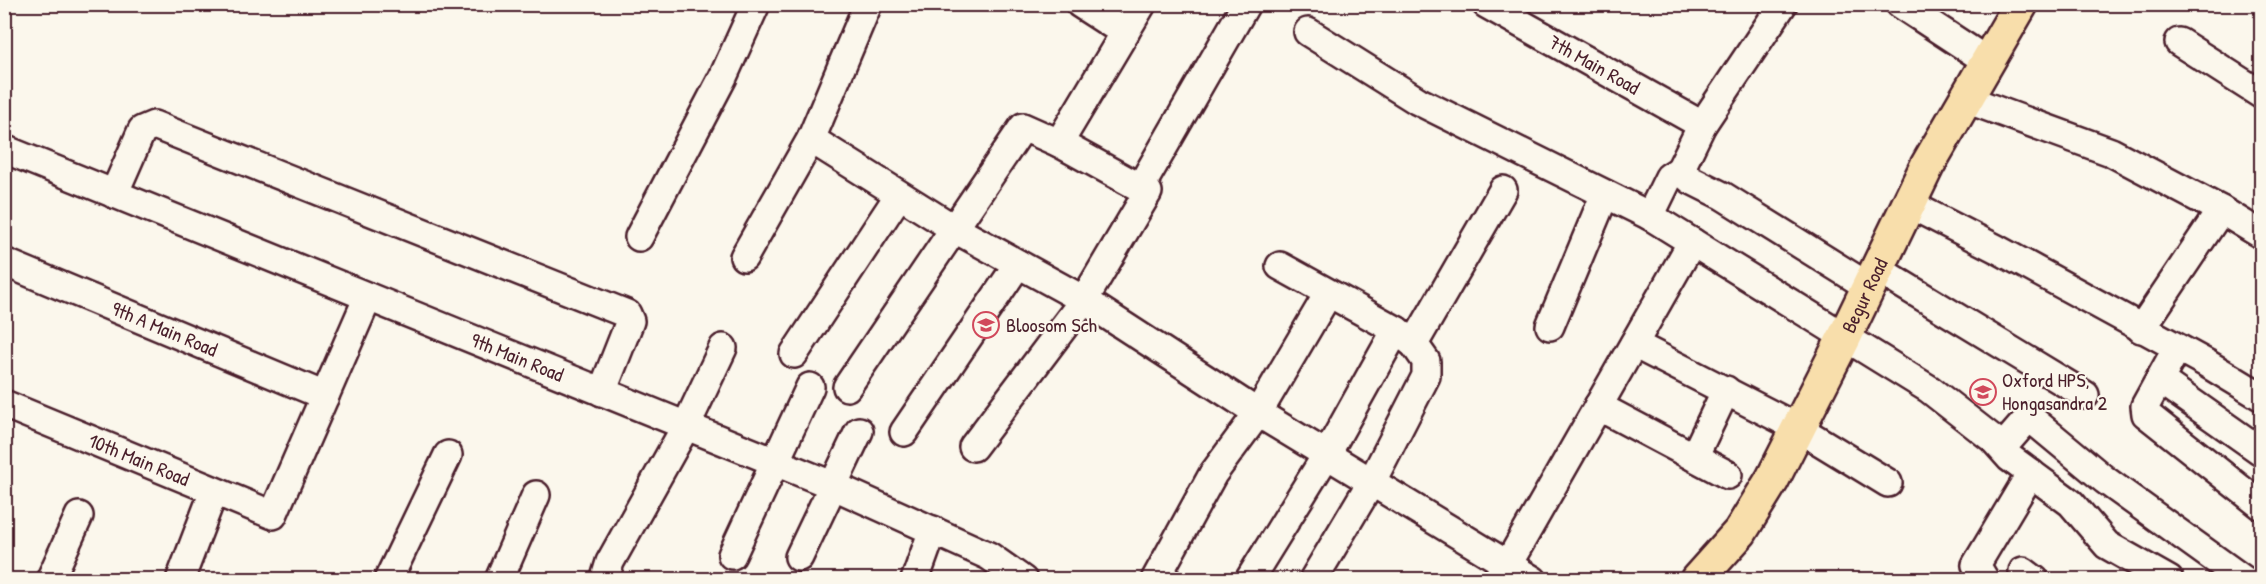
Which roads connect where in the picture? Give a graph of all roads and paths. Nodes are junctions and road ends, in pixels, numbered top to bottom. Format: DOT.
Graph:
graph roads {
  1 [pos="756,4"];
  2 [pos="868,4"];
  3 [pos="1080,4"];
  4 [pos="1142,4"];
  5 [pos="1246,4"];
  6 [pos="1486,4"];
  7 [pos="1783,4"];
  8 [pos="1900,4"];
  9 [pos="2020,4"];
  10 [pos="1524,14"];
  11 [pos="1308,32"];
  12 [pos="1125,33"];
  13 [pos="2179,42"];
  14 [pos="1988,61"];
  15 [pos="2262,96"];
  16 [pos="1966,99"];
  17 [pos="1702,125"];
  18 [pos="811,140"];
  19 [pos="1059,143"];
  20 [pos="4,149"];
  21 [pos="1680,170"];
  22 [pos="1140,188"];
  23 [pos="1503,190"];
  24 [pos="114,194"];
  25 [pos="1605,194"];
  26 [pos="899,195"];
  27 [pos="1909,204"];
  28 [pos="2221,210"];
  29 [pos="1650,216"];
  30 [pos="953,228"];
  31 [pos="2262,235"];
  32 [pos="639,237"];
  33 [pos="1692,242"];
  34 [pos="744,257"];
  35 [pos="4,262"];
  36 [pos="1018,264"];
  37 [pos="1280,266"];
  38 [pos="1873,278"];
  39 [pos="1328,294"];
  40 [pos="368,297"];
  41 [pos="1084,300"];
  42 [pos="1550,326"];
  43 [pos="2141,329"];
  44 [pos="1405,337"];
  45 [pos="1844,338"];
  46 [pos="1634,344"];
  47 [pos="723,348"];
  48 [pos="2176,348"];
  49 [pos="794,354"];
  50 [pos="2160,380"];
  51 [pos="810,387"];
  52 [pos="847,387"];
  53 [pos="1726,390"];
  54 [pos="602,392"];
  55 [pos="2085,395"];
  56 [pos="325,396"];
  57 [pos="2262,397"];
  58 [pos="4,404"];
  59 [pos="1598,406"];
  60 [pos="1258,413"];
  61 [pos="686,426"];
  62 [pos="1798,428"];
  63 [pos="860,431"];
  64 [pos="904,432"];
  65 [pos="973,447"];
  66 [pos="2002,448"];
  67 [pos="2262,452"];
  68 [pos="1327,454"];
  69 [pos="448,455"];
  70 [pos="1694,458"];
  71 [pos="775,462"];
  72 [pos="2031,473"];
  73 [pos="1728,475"];
  74 [pos="1372,481"];
  75 [pos="1888,483"];
  76 [pos="832,485"];
  77 [pos="214,491"];
  78 [pos="536,495"];
  79 [pos="2262,506"];
  80 [pos="79,516"];
  81 [pos="933,530"];
  82 [pos="732,555"];
  83 [pos="799,557"];
  84 [pos="1502,572"];
  85 [pos="1014,577"];
  86 [pos="50,579"];
  87 [pos="180,579"];
  88 [pos="388,579"];
  89 [pos="499,579"];
  90 [pos="607,579"];
  91 [pos="915,579"];
  92 [pos="1155,579"];
  93 [pos="1249,579"];
  94 [pos="1313,579"];
  95 [pos="1533,579"];
  96 [pos="1697,579"];
  97 [pos="1985,579"];
  98 [pos="2169,579"];
  99 [pos="2244,579"];
  1 -- 32 [label="street"];
  2 -- 18 [label="street"];
  3 -- 12 [label="street"];
  4 -- 12 [label="street"];
  5 -- 22 [label="street"];
  6 -- 10 [label="street, 7th Main Road"];
  7 -- 17 [label="street"];
  8 -- 14 [label="street"];
  9 -- 14 [label="main road, Begur Road"];
  10 -- 17 [label="street, 7th Main Road"];
  11 -- 25 [label="street"];
  12 -- 19 [label="street"];
  13 -- 15 [label="street"];
  14 -- 16 [label="main road, Begur Road"];
  16 -- 27 [label="main road, Begur Road"];
  16 -- 28 [label="street"];
  17 -- 21 [label="street"];
  18 -- 26 [label="street"];
  18 -- 34 [label="street"];
  19 -- 22 [label="street"];
  19 -- 30 [label="street"];
  20 -- 24 [label="street, 9th Main Road"];
  21 -- 29 [label="street"];
  21 -- 38 [label="street"];
  22 -- 41 [label="street"];
  23 -- 44 [label="street"];
  24 -- 40 [label="street, 9th Main Road"];
  24 -- 54 [label="street"];
  25 -- 29 [label="street"];
  25 -- 42 [label="street"];
  26 -- 30 [label="street"];
  26 -- 49 [label="street"];
  27 -- 38 [label="main road, Begur Road"];
  27 -- 43 [label="street"];
  28 -- 31 [label="street"];
  28 -- 43 [label="street"];
  29 -- 33 [label="street"];
  30 -- 36 [label="street"];
  30 -- 52 [label="street"];
  33 -- 45 [label="street"];
  33 -- 46 [label="street"];
  35 -- 56 [label="street, 9th A Main Road"];
  36 -- 41 [label="street"];
  36 -- 64 [label="street"];
  37 -- 39 [label="street"];
  38 -- 45 [label="main road, Begur Road"];
  38 -- 55 [label="street"];
  39 -- 44 [label="street"];
  39 -- 60 [label="street"];
  40 -- 54 [label="street, 9th Main Road"];
  40 -- 56 [label="street"];
  41 -- 60 [label="street"];
  41 -- 65 [label="street"];
  43 -- 48 [label="street"];
  44 -- 68 [label="street"];
  44 -- 74 [label="street"];
  45 -- 62 [label="main road, Begur Road"];
  45 -- 66 [label="street"];
  46 -- 53 [label="street"];
  46 -- 59 [label="street"];
  47 -- 61 [label="street"];
  48 -- 50 [label="street"];
  48 -- 57 [label="street"];
  50 -- 67 [label="street"];
  50 -- 79 [label="street"];
  51 -- 71 [label="street"];
  53 -- 62 [label="street"];
  53 -- 70 [label="street"];
  54 -- 61 [label="street, 9th Main Road"];
  56 -- 77 [label="street, 10th Main Road"];
  58 -- 77 [label="street, 10th Main Road"];
  59 -- 70 [label="street"];
  59 -- 84 [label="street"];
  60 -- 68 [label="street"];
  60 -- 92 [label="street"];
  61 -- 71 [label="street, 9th Main Road"];
  61 -- 90 [label="street"];
  62 -- 75 [label="street"];
  62 -- 96 [label="main road, Begur Road"];
  63 -- 76 [label="street"];
  66 -- 72 [label="street"];
  66 -- 99 [label="street"];
  68 -- 74 [label="street"];
  68 -- 93 [label="street"];
  69 -- 88 [label="street"];
  70 -- 73 [label="street"];
  71 -- 76 [label="street, 9th Main Road"];
  71 -- 82 [label="street"];
  72 -- 97 [label="street"];
  72 -- 98 [label="street"];
  74 -- 84 [label="street"];
  74 -- 94 [label="street"];
  76 -- 81 [label="street, 9th Main Road"];
  76 -- 83 [label="street"];
  77 -- 87 [label="street"];
  78 -- 89 [label="street"];
  80 -- 86 [label="street"];
  81 -- 85 [label="street, 9th Main Road"];
  81 -- 91 [label="street"];
  84 -- 95 [label="street"];
}
